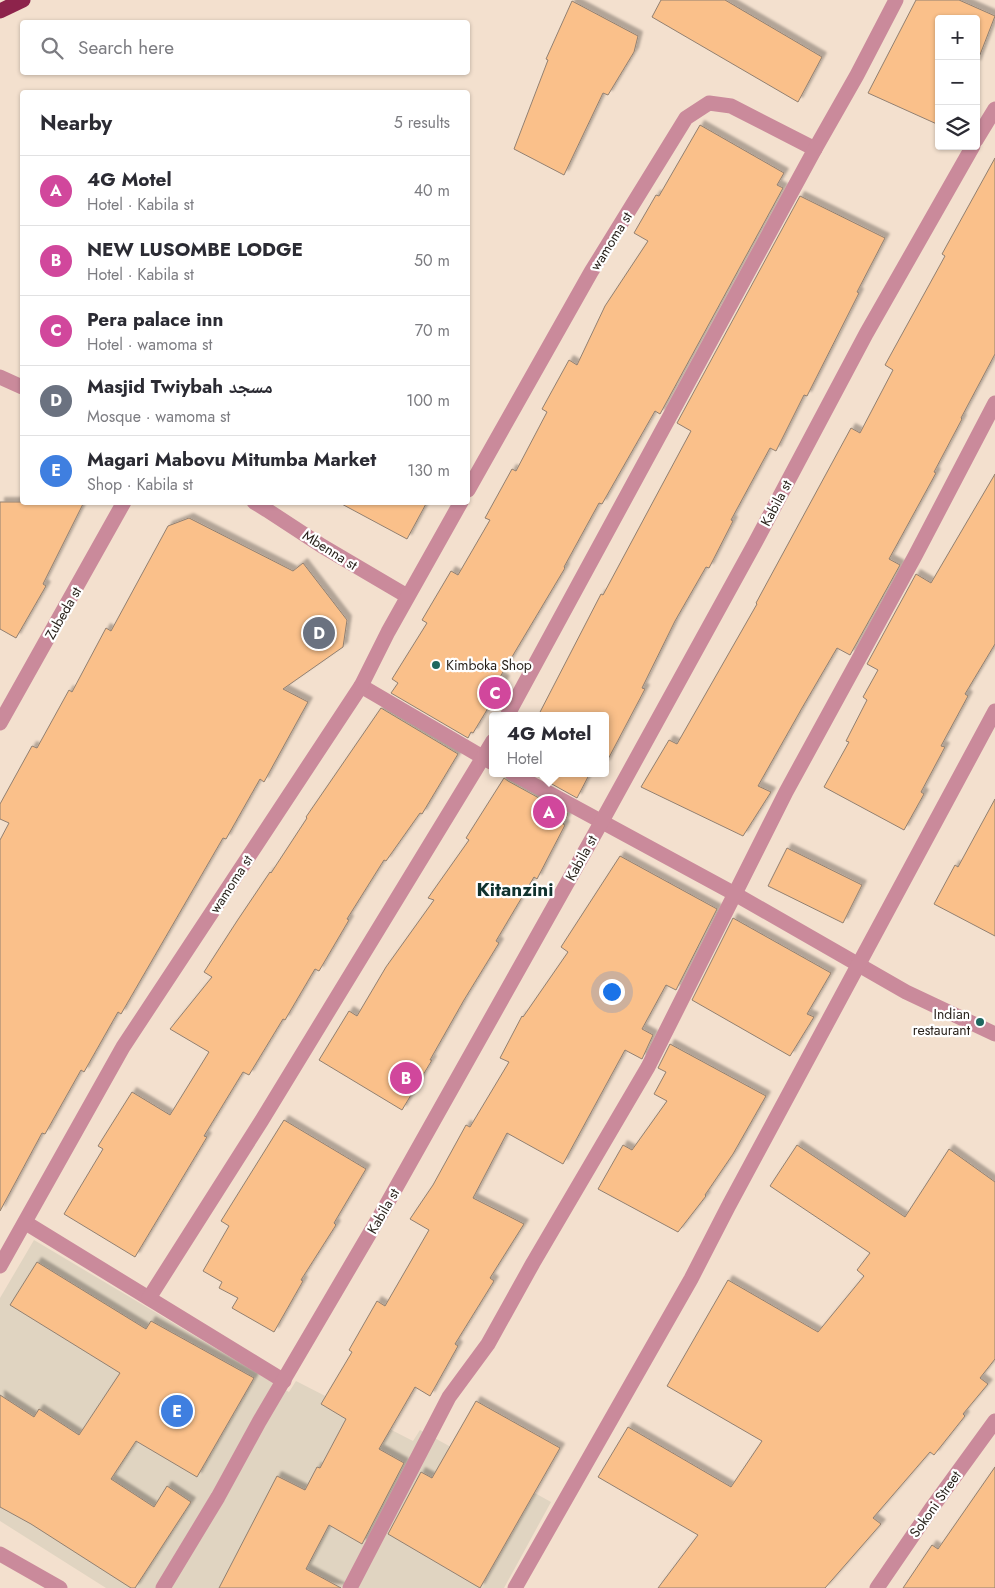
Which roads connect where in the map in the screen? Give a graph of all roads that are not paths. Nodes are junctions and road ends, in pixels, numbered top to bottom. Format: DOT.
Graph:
graph roads {
  1 [pos="22,0"];
  2 [pos="896,0"];
  3 [pos="0,11"];
  4 [pos="995,108"];
  5 [pos="980,133"];
  6 [pos="815,149"];
  7 [pos="971,150"];
  8 [pos="0,376"];
  9 [pos="20,386"];
  10 [pos="995,404"];
  11 [pos="470,486"];
  12 [pos="122,505"];
  13 [pos="259,505"];
  14 [pos="459,505"];
  15 [pos="407,596"];
  16 [pos="361,686"];
  17 [pos="995,711"];
  18 [pos="509,712"];
  19 [pos="0,723"];
  20 [pos="488,761"];
  21 [pos="520,777"];
  22 [pos="602,821"];
  23 [pos="735,894"];
  24 [pos="859,964"];
  25 [pos="995,1034"];
  26 [pos="26,1222"];
  27 [pos="0,1266"];
  28 [pos="149,1298"];
  29 [pos="284,1381"];
  30 [pos="995,1421"];
  31 [pos="0,1554"];
  32 [pos="60,1588"];
  33 [pos="163,1588"];
  34 [pos="350,1588"];
  35 [pos="515,1588"];
  36 [pos="877,1588"];
  1 -- 3 [label="highway"];
  2 -- 6 [label="street"];
  4 -- 5 [label="street"];
  6 -- 11 [label="street, wamoma st"];
  6 -- 18 [label="street"];
  7 -- 22 [label="street, Kabila st"];
  8 -- 9 [label="street"];
  10 -- 23 [label="street"];
  12 -- 19 [label="street, Zubeda st"];
  13 -- 15 [label="street, Mbenna st"];
  14 -- 15 [label="street, wamoma st"];
  15 -- 16 [label="street, wamoma st"];
  16 -- 20 [label="street"];
  16 -- 26 [label="street, wamoma st"];
  17 -- 24 [label="street"];
  20 -- 28 [label="street"];
  21 -- 22 [label="street"];
  22 -- 23 [label="street"];
  22 -- 29 [label="street, Kabila st"];
  23 -- 24 [label="street"];
  23 -- 34 [label="street"];
  24 -- 25 [label="street"];
  24 -- 35 [label="street"];
  26 -- 27 [label="street, wamoma st"];
  26 -- 28 [label="street"];
  28 -- 29 [label="street"];
  29 -- 33 [label="street, Kabila st"];
  30 -- 36 [label="street, Sokoni Street"];
  31 -- 32 [label="street"];
}
